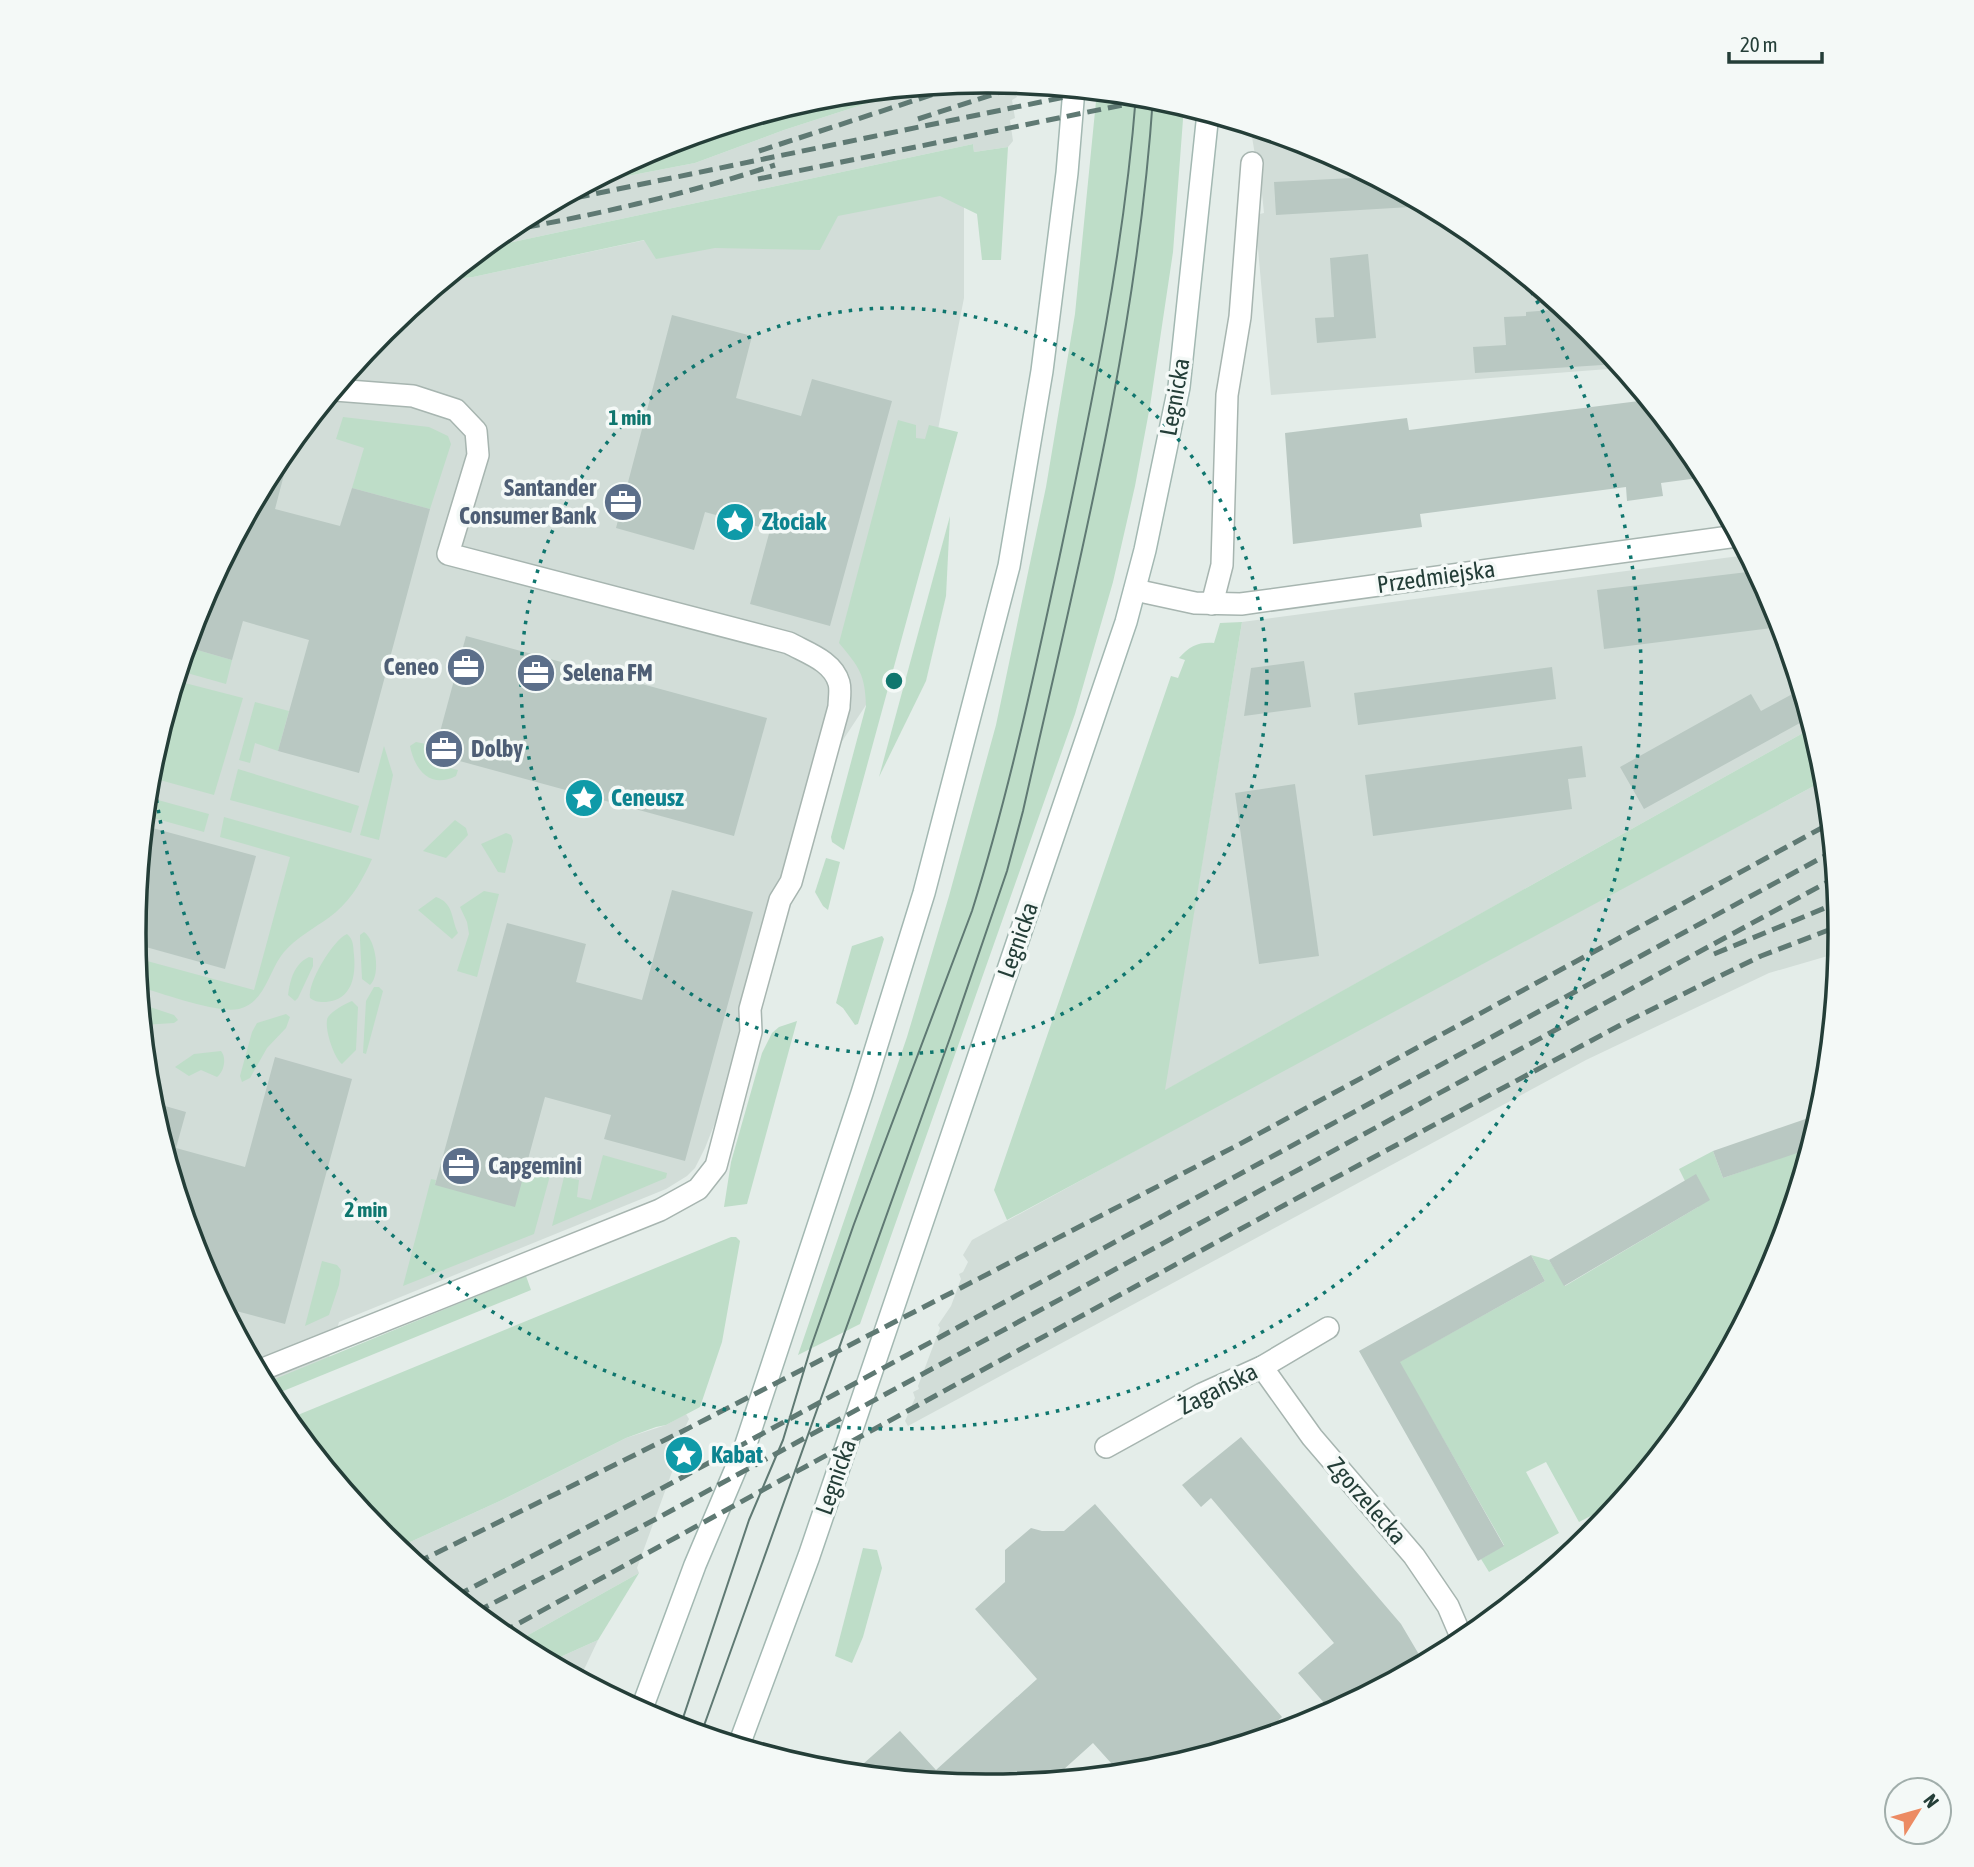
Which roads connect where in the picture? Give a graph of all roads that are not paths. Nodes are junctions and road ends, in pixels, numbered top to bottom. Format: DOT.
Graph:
graph roads {
  1 [pos="1073,98"];
  2 [pos="1207,122"];
  3 [pos="1252,163"];
  4 [pos="345,391"];
  5 [pos="1728,537"];
  6 [pos="1135,590"];
  7 [pos="1212,604"];
  8 [pos="1328,1328"];
  9 [pos="267,1367"];
  10 [pos="1262,1367"];
  11 [pos="1106,1447"];
  12 [pos="1458,1630"];
  13 [pos="645,1701"];
  14 [pos="742,1738"];
  1 -- 13 [label="main road"];
  2 -- 6 [label="main road, Legnicka"];
  3 -- 7 [label="main road"];
  4 -- 9 [label="main road"];
  5 -- 7 [label="main road, Przedmiejska"];
  6 -- 7 [label="main road, Przedmiejska"];
  6 -- 14 [label="main road, Legnicka"];
  8 -- 10 [label="main road, Żagańska"];
  10 -- 11 [label="main road, Żagańska"];
  10 -- 12 [label="main road, Zgorzelecka"];
}
